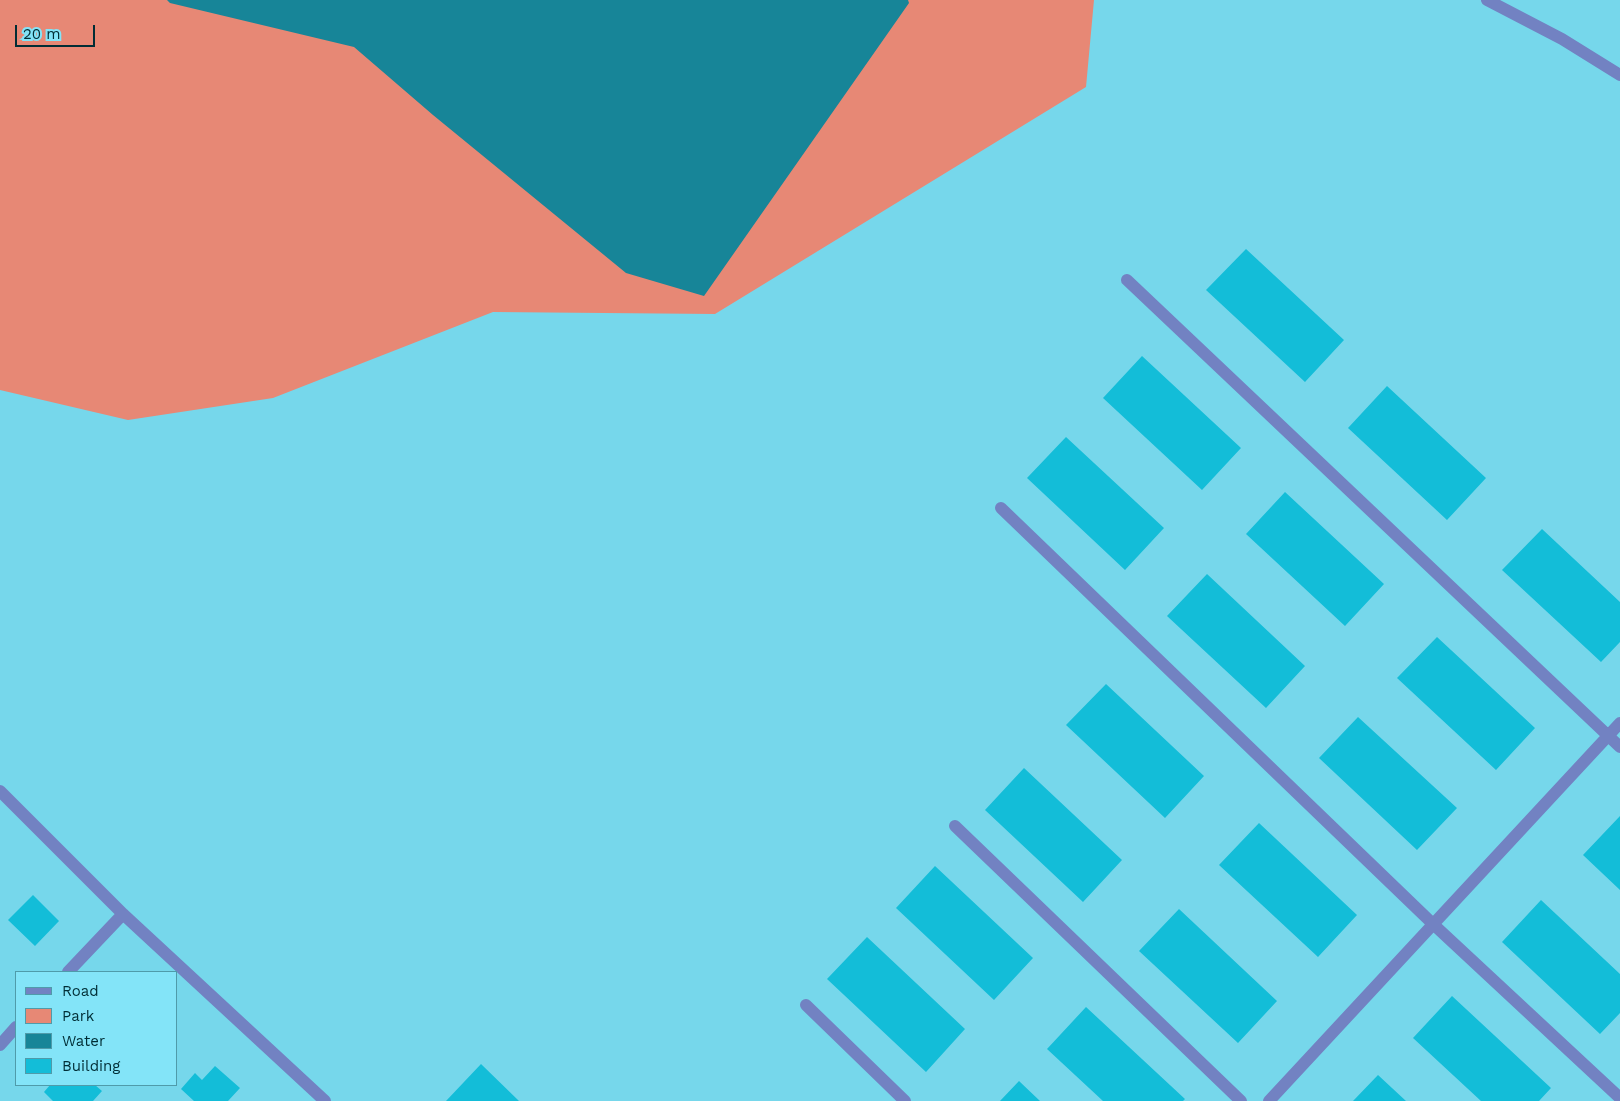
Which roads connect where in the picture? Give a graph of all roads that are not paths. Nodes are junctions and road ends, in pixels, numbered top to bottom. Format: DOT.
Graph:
graph roads {
  1 [pos="1487,0"];
  2 [pos="1620,75"];
  3 [pos="1127,280"];
  4 [pos="1001,508"];
  5 [pos="1620,723"];
  6 [pos="1608,736"];
  7 [pos="1620,748"];
  8 [pos="0,792"];
  9 [pos="955,826"];
  10 [pos="124,914"];
  11 [pos="1433,924"];
  12 [pos="69,971"];
  13 [pos="806,1005"];
  14 [pos="15,1029"];
  15 [pos="0,1045"];
  16 [pos="1620,1098"];
  17 [pos="1270,1100"];
  18 [pos="325,1101"];
  19 [pos="905,1101"];
  20 [pos="1240,1101"];
  1 -- 2 [label="lane"];
  3 -- 6 [label="lane"];
  4 -- 11 [label="lane"];
  5 -- 6 [label="lane"];
  6 -- 7 [label="lane"];
  6 -- 11 [label="lane"];
  8 -- 10 [label="lane"];
  9 -- 20 [label="lane"];
  10 -- 12 [label="lane"];
  10 -- 18 [label="lane"];
  11 -- 16 [label="lane"];
  11 -- 17 [label="lane"];
  13 -- 19 [label="lane"];
  14 -- 15 [label="lane"];
}
